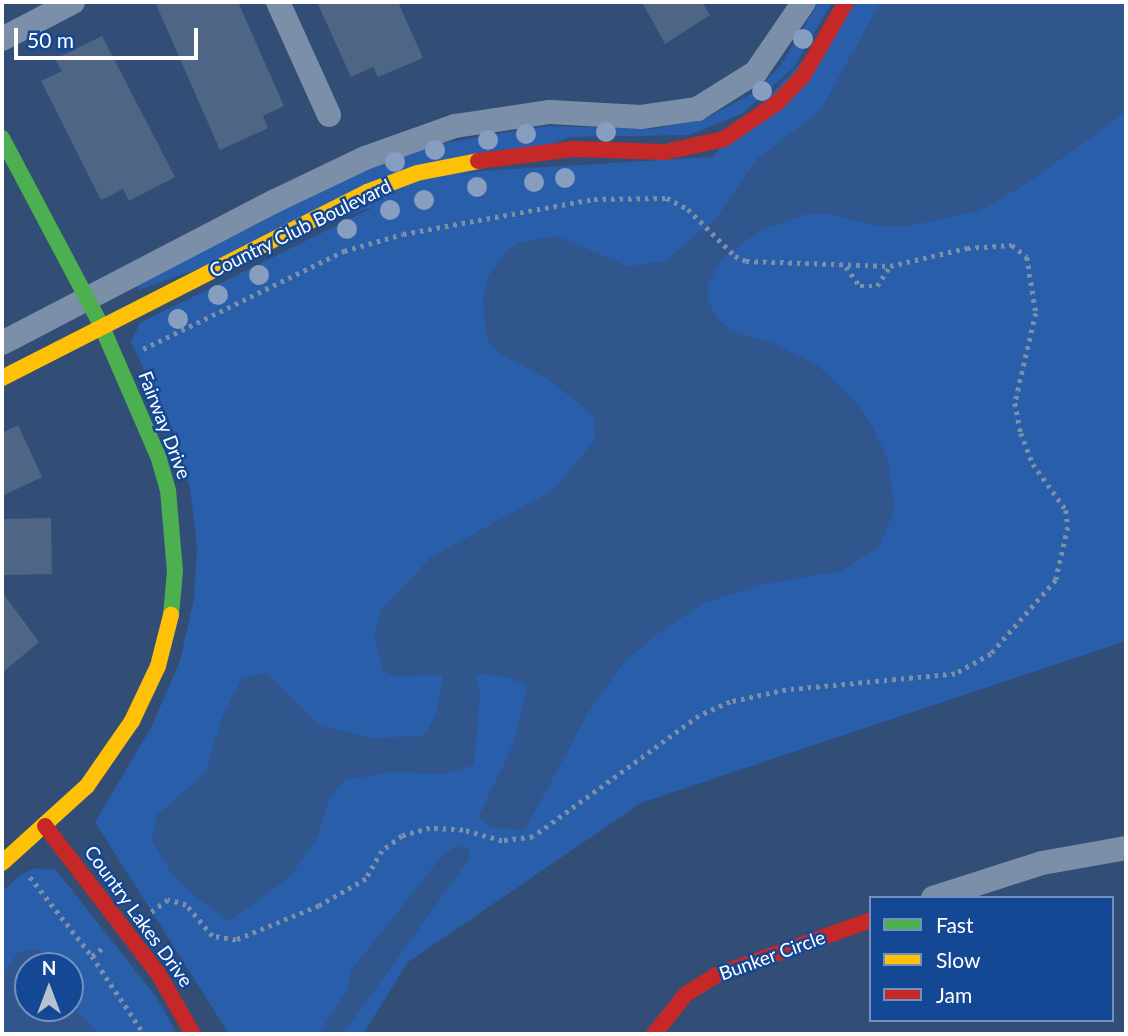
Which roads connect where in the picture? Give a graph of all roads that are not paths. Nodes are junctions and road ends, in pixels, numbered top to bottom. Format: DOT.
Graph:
graph roads {
  1 [pos="73,2"];
  2 [pos="278,2"];
  3 [pos="804,2"];
  4 [pos="846,2"];
  5 [pos="2,39"];
  6 [pos="330,115"];
  7 [pos="2,138"];
  8 [pos="84,298"];
  9 [pos="102,327"];
  10 [pos="2,343"];
  11 [pos="2,378"];
  12 [pos="45,826"];
  13 [pos="1126,848"];
  14 [pos="2,863"];
  15 [pos="939,896"];
  16 [pos="869,921"];
  17 [pos="193,1034"];
  18 [pos="654,1034"];
  1 -- 5 [label="street"];
  2 -- 6 [label="street"];
  3 -- 8 [label="street, Country Club Boulevard"];
  4 -- 9 [label="street, Country Club Boulevard"];
  7 -- 8 [label="street, Fairway Drive"];
  8 -- 9 [label="street, Fairway Drive"];
  8 -- 10 [label="street, Country Club Boulevard"];
  9 -- 11 [label="street, Country Club Boulevard"];
  9 -- 12 [label="street, Fairway Drive"];
  12 -- 14 [label="street, Fairway Drive"];
  12 -- 17 [label="street, Country Lakes Drive"];
  13 -- 15 [label="street"];
  16 -- 18 [label="street, Bunker Circle"];
}
